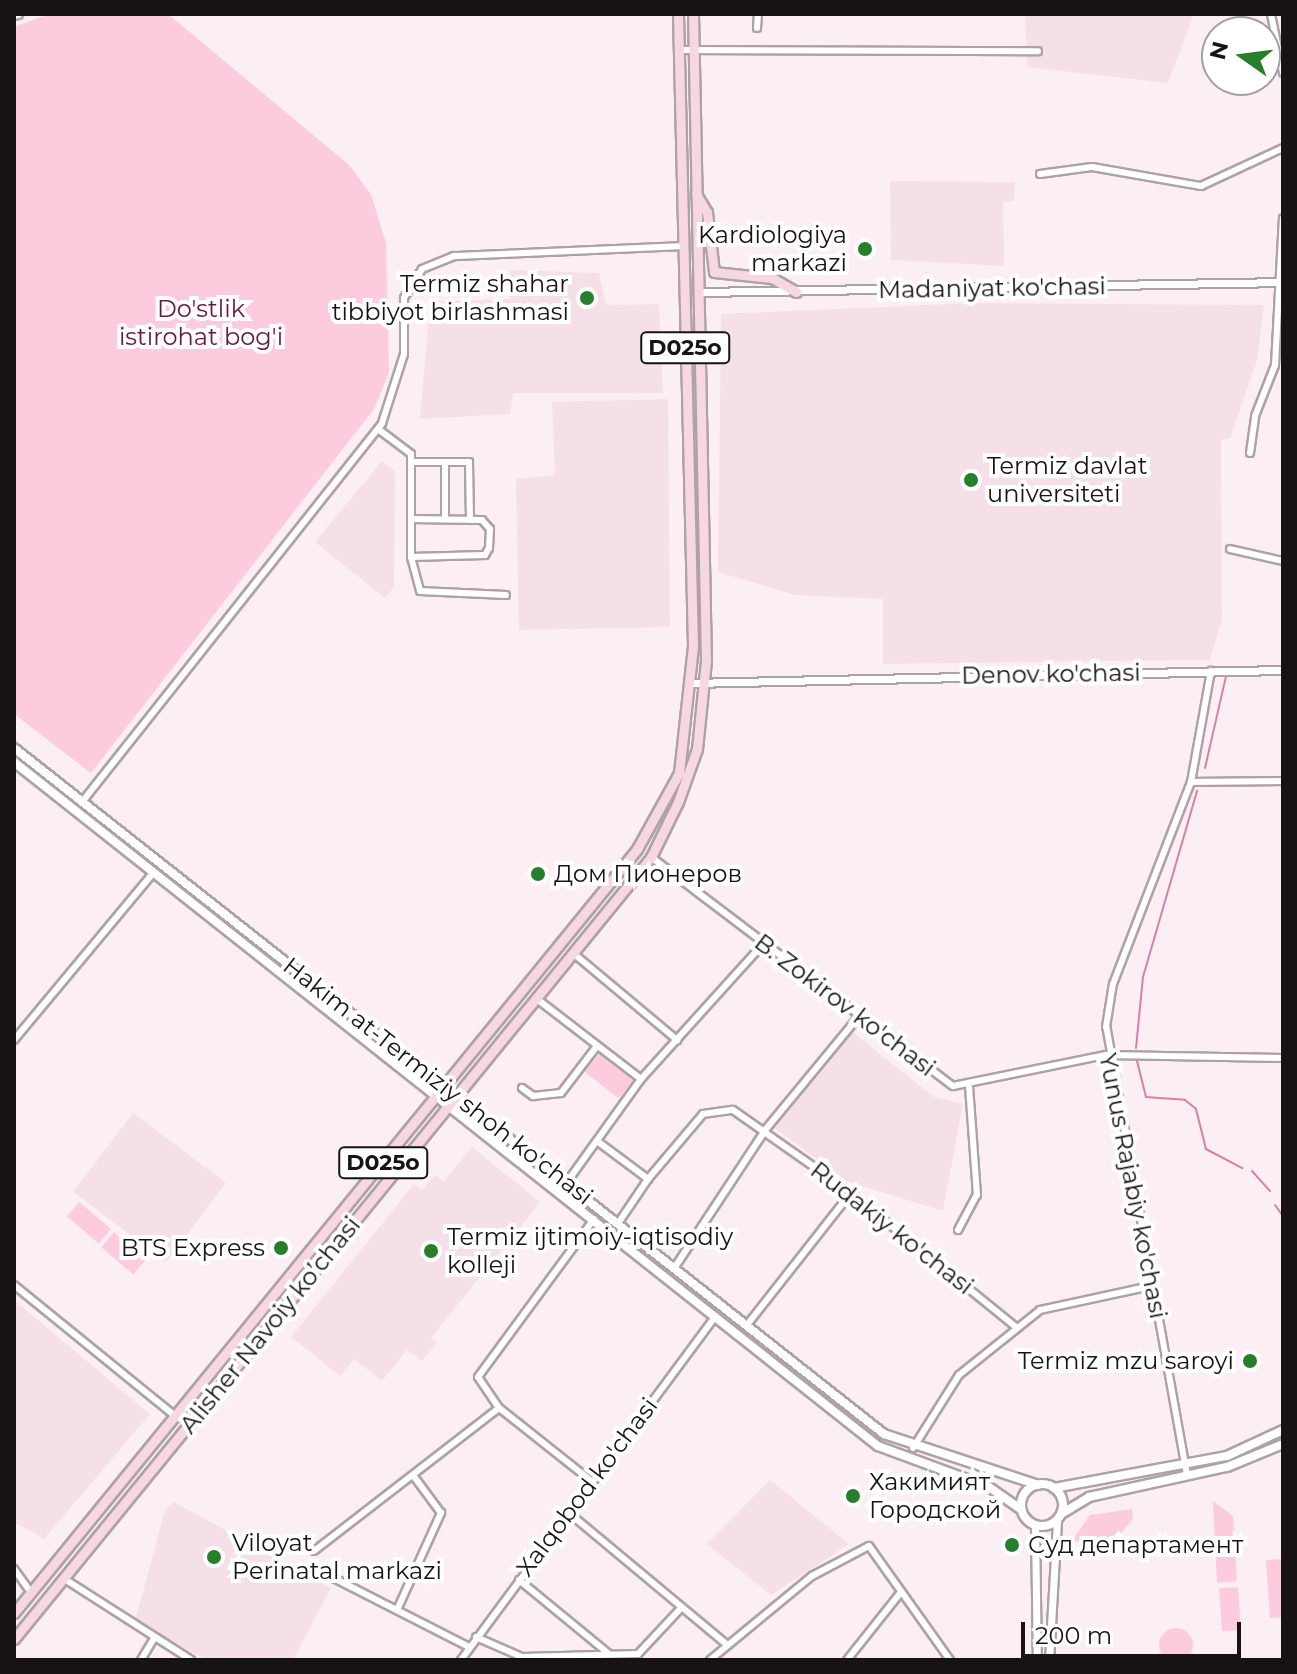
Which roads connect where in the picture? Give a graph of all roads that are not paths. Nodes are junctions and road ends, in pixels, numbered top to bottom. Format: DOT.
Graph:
graph roads {
  1 [pos="678,14"];
  2 [pos="693,14"];
  3 [pos="758,14"];
  4 [pos="1271,14"];
  5 [pos="757,28"];
  6 [pos="679,50"];
  7 [pos="695,50"];
  8 [pos="1038,51"];
  9 [pos="1283,73"];
  10 [pos="1283,148"];
  11 [pos="1040,174"];
  12 [pos="696,193"];
  13 [pos="1283,218"];
  14 [pos="698,244"];
  15 [pos="681,246"];
  16 [pos="1281,282"];
  17 [pos="796,292"];
  18 [pos="701,294"];
  19 [pos="683,295"];
  20 [pos="378,429"];
  21 [pos="1250,453"];
  22 [pos="411,462"];
  23 [pos="445,464"];
  24 [pos="411,519"];
  25 [pos="445,519"];
  26 [pos="470,520"];
  27 [pos="1230,549"];
  28 [pos="411,557"];
  29 [pos="1283,561"];
  30 [pos="506,595"];
  31 [pos="1283,670"];
  32 [pos="1211,671"];
  33 [pos="705,682"];
  34 [pos="691,683"];
  35 [pos="14,748"];
  36 [pos="14,762"];
  37 [pos="1283,781"];
  38 [pos="1191,782"];
  39 [pos="82,802"];
  40 [pos="651,857"];
  41 [pos="153,873"];
  42 [pos="764,943"];
  43 [pos="573,953"];
  44 [pos="537,999"];
  45 [pos="859,1016"];
  46 [pos="14,1040"];
  47 [pos="677,1040"];
  48 [pos="597,1046"];
  49 [pos="1106,1055"];
  50 [pos="1283,1058"];
  51 [pos="641,1079"];
  52 [pos="446,1087"];
  53 [pos="969,1087"];
  54 [pos="522,1088"];
  55 [pos="457,1096"];
  56 [pos="437,1098"];
  57 [pos="449,1106"];
  58 [pos="766,1129"];
  59 [pos="597,1141"];
  60 [pos="648,1179"];
  61 [pos="567,1182"];
  62 [pos="851,1193"];
  63 [pos="594,1219"];
  64 [pos="619,1222"];
  65 [pos="958,1230"];
  66 [pos="304,1258"];
  67 [pos="675,1267"];
  68 [pos="316,1268"];
  69 [pos="14,1285"];
  70 [pos="1151,1286"];
  71 [pos="717,1315"];
  72 [pos="747,1325"];
  73 [pos="1017,1328"];
  74 [pos="499,1408"];
  75 [pos="174,1415"];
  76 [pos="1283,1430"];
  77 [pos="1283,1444"];
  78 [pos="913,1448"];
  79 [pos="1186,1463"];
  80 [pos="413,1475"];
  81 [pos="1187,1475"];
  82 [pos="590,1480"];
  83 [pos="1038,1485"];
  84 [pos="1054,1488"];
  85 [pos="1021,1509"];
  86 [pos="569,1513"];
  87 [pos="1059,1517"];
  88 [pos="1035,1525"];
  89 [pos="314,1551"];
  90 [pos="14,1569"];
  91 [pos="318,1570"];
  92 [pos="63,1578"];
  93 [pos="519,1580"];
  94 [pos="31,1592"];
  95 [pos="901,1592"];
  96 [pos="681,1608"];
  97 [pos="397,1610"];
  98 [pos="14,1613"];
  99 [pos="476,1637"];
  100 [pos="14,1639"];
  101 [pos="153,1640"];
  102 [pos="726,1644"];
  103 [pos="469,1647"];
  104 [pos="609,1654"];
  105 [pos="141,1660"];
  106 [pos="191,1660"];
  107 [pos="461,1660"];
  108 [pos="710,1660"];
  109 [pos="847,1660"];
  110 [pos="950,1660"];
  111 [pos="1037,1660"];
  112 [pos="1049,1660"];
  1 -- 6 [label="main road, D025o"];
  2 -- 7 [label="main road, D025o"];
  3 -- 5 [label="street"];
  4 -- 9 [label="street"];
  6 -- 7 [label="street"];
  6 -- 15 [label="main road, D025o"];
  7 -- 8 [label="street"];
  7 -- 12 [label="main road, D025o"];
  10 -- 11 [label="street"];
  12 -- 14 [label="main road, D025o"];
  12 -- 17 [label="main road"];
  13 -- 16 [label="street"];
  14 -- 15 [label="main road"];
  14 -- 18 [label="main road, D025o"];
  15 -- 19 [label="main road, D025o"];
  15 -- 20 [label="street"];
  16 -- 17 [label="street, Madaniyat ko'chasi"];
  16 -- 21 [label="street"];
  17 -- 18 [label="street, Madaniyat ko'chasi"];
  18 -- 19 [label="main road"];
  18 -- 33 [label="main road, D025o"];
  19 -- 34 [label="main road, D025o"];
  20 -- 22 [label="street"];
  20 -- 39 [label="street"];
  22 -- 23 [label="street"];
  22 -- 24 [label="street"];
  23 -- 25 [label="street"];
  23 -- 26 [label="street"];
  24 -- 25 [label="street"];
  24 -- 28 [label="street"];
  25 -- 26 [label="street"];
  26 -- 28 [label="street"];
  27 -- 29 [label="street"];
  28 -- 30 [label="street"];
  31 -- 32 [label="street, Denov ko'chasi"];
  32 -- 33 [label="street, Denov ko'chasi"];
  32 -- 38 [label="street, Yunus Rajabiy ko'chasi"];
  33 -- 34 [label="street, Denov ko'chasi"];
  33 -- 40 [label="main road, Alisher Navoiy ko’chasi"];
  34 -- 52 [label="main road, Alisher Navoiy ko’chasi / D025o"];
  35 -- 39 [label="main road, Hakim at-Termiziy shoh ko'chasi"];
  36 -- 41 [label="main road, Hakim at-Termiziy shoh ko'chasi"];
  37 -- 38 [label="street"];
  38 -- 49 [label="street, Yunus Rajabiy ko'chasi"];
  39 -- 52 [label="main road, Hakim at-Termiziy shoh ko'chasi"];
  40 -- 42 [label="street, B. Zokirov ko'chasi"];
  40 -- 43 [label="main road, Alisher Navoiy ko’chasi"];
  41 -- 46 [label="street"];
  41 -- 56 [label="main road, Hakim at-Termiziy shoh ko'chasi"];
  42 -- 45 [label="street, B. Zokirov ko'chasi"];
  42 -- 47 [label="street"];
  43 -- 44 [label="main road, Alisher Navoiy ko’chasi"];
  43 -- 47 [label="street"];
  44 -- 48 [label="street"];
  44 -- 55 [label="main road, Alisher Navoiy ko’chasi"];
  45 -- 53 [label="street, B. Zokirov ko'chasi"];
  45 -- 58 [label="street"];
  47 -- 51 [label="street"];
  48 -- 51 [label="street"];
  48 -- 54 [label="street"];
  49 -- 50 [label="street"];
  49 -- 53 [label="street"];
  49 -- 70 [label="street, Yunus Rajabiy ko'chasi"];
  51 -- 59 [label="street"];
  52 -- 55 [label="main road, Hakim at-Termiziy shoh ko'chasi"];
  52 -- 56 [label="main road, Alisher Navoiy ko’chasi / D025o"];
  53 -- 65 [label="street"];
  55 -- 57 [label="main road, Alisher Navoiy ko’chasi"];
  55 -- 61 [label="main road, Hakim at-Termiziy shoh ko'chasi"];
  56 -- 57 [label="main road, Hakim at-Termiziy shoh ko'chasi"];
  56 -- 66 [label="main road, Alisher Navoiy ko’chasi / D025o"];
  57 -- 63 [label="main road, Hakim at-Termiziy shoh ko'chasi"];
  57 -- 68 [label="main road, Alisher Navoiy ko’chasi"];
  58 -- 60 [label="street, Rudakiy ko'chasi"];
  58 -- 62 [label="street, Rudakiy ko'chasi"];
  58 -- 67 [label="street"];
  59 -- 60 [label="street"];
  59 -- 61 [label="street"];
  60 -- 64 [label="street"];
  61 -- 64 [label="main road, Hakim at-Termiziy shoh ko'chasi"];
  62 -- 72 [label="street"];
  62 -- 73 [label="street, Rudakiy ko'chasi"];
  63 -- 71 [label="main road, Hakim at-Termiziy shoh ko'chasi"];
  63 -- 74 [label="street"];
  64 -- 67 [label="main road, Hakim at-Termiziy shoh ko'chasi"];
  66 -- 68 [label="main road"];
  66 -- 75 [label="main road, Alisher Navoiy ko’chasi / D025o"];
  67 -- 72 [label="main road, Hakim at-Termiziy shoh ko'chasi"];
  68 -- 92 [label="main road, Alisher Navoiy ko’chasi"];
  69 -- 75 [label="street"];
  70 -- 73 [label="street"];
  70 -- 79 [label="street, Yunus Rajabiy ko'chasi"];
  71 -- 82 [label="street, Xalqobod ko'chasi"];
  71 -- 85 [label="main road, Hakim at-Termiziy shoh ko'chasi"];
  72 -- 78 [label="main road, Hakim at-Termiziy shoh ko'chasi"];
  73 -- 78 [label="street"];
  74 -- 80 [label="street"];
  74 -- 82 [label="street"];
  75 -- 94 [label="main road, Alisher Navoiy ko’chasi / D025o"];
  76 -- 79 [label="main road"];
  77 -- 81 [label="main road"];
  78 -- 83 [label="main road, Hakim at-Termiziy shoh ko'chasi"];
  79 -- 81 [label="street, Yunus Rajabiy ko'chasi"];
  79 -- 84 [label="main road"];
  80 -- 89 [label="street"];
  80 -- 97 [label="street"];
  81 -- 87 [label="main road"];
  82 -- 86 [label="street, Xalqobod ko'chasi"];
  83 -- 84 [label="main road"];
  83 -- 85 [label="main road"];
  84 -- 87 [label="main road"];
  85 -- 88 [label="main road"];
  86 -- 93 [label="street, Xalqobod ko'chasi"];
  86 -- 96 [label="street"];
  87 -- 88 [label="main road"];
  87 -- 112 [label="street"];
  88 -- 111 [label="street"];
  90 -- 94 [label="street"];
  91 -- 97 [label="street"];
  92 -- 100 [label="main road, Alisher Navoiy ko’chasi"];
  92 -- 101 [label="street"];
  93 -- 99 [label="street, Xalqobod ko'chasi"];
  93 -- 104 [label="street"];
  94 -- 98 [label="main road, Alisher Navoiy ko’chasi / D025o"];
  95 -- 102 [label="street"];
  95 -- 109 [label="street"];
  95 -- 110 [label="street"];
  96 -- 102 [label="street"];
  96 -- 104 [label="street"];
  97 -- 103 [label="street"];
  99 -- 103 [label="street, Xalqobod ko'chasi"];
  99 -- 104 [label="street"];
  101 -- 105 [label="street"];
  101 -- 106 [label="street"];
  102 -- 108 [label="street"];
  103 -- 107 [label="street, Xalqobod ko'chasi"];
}
